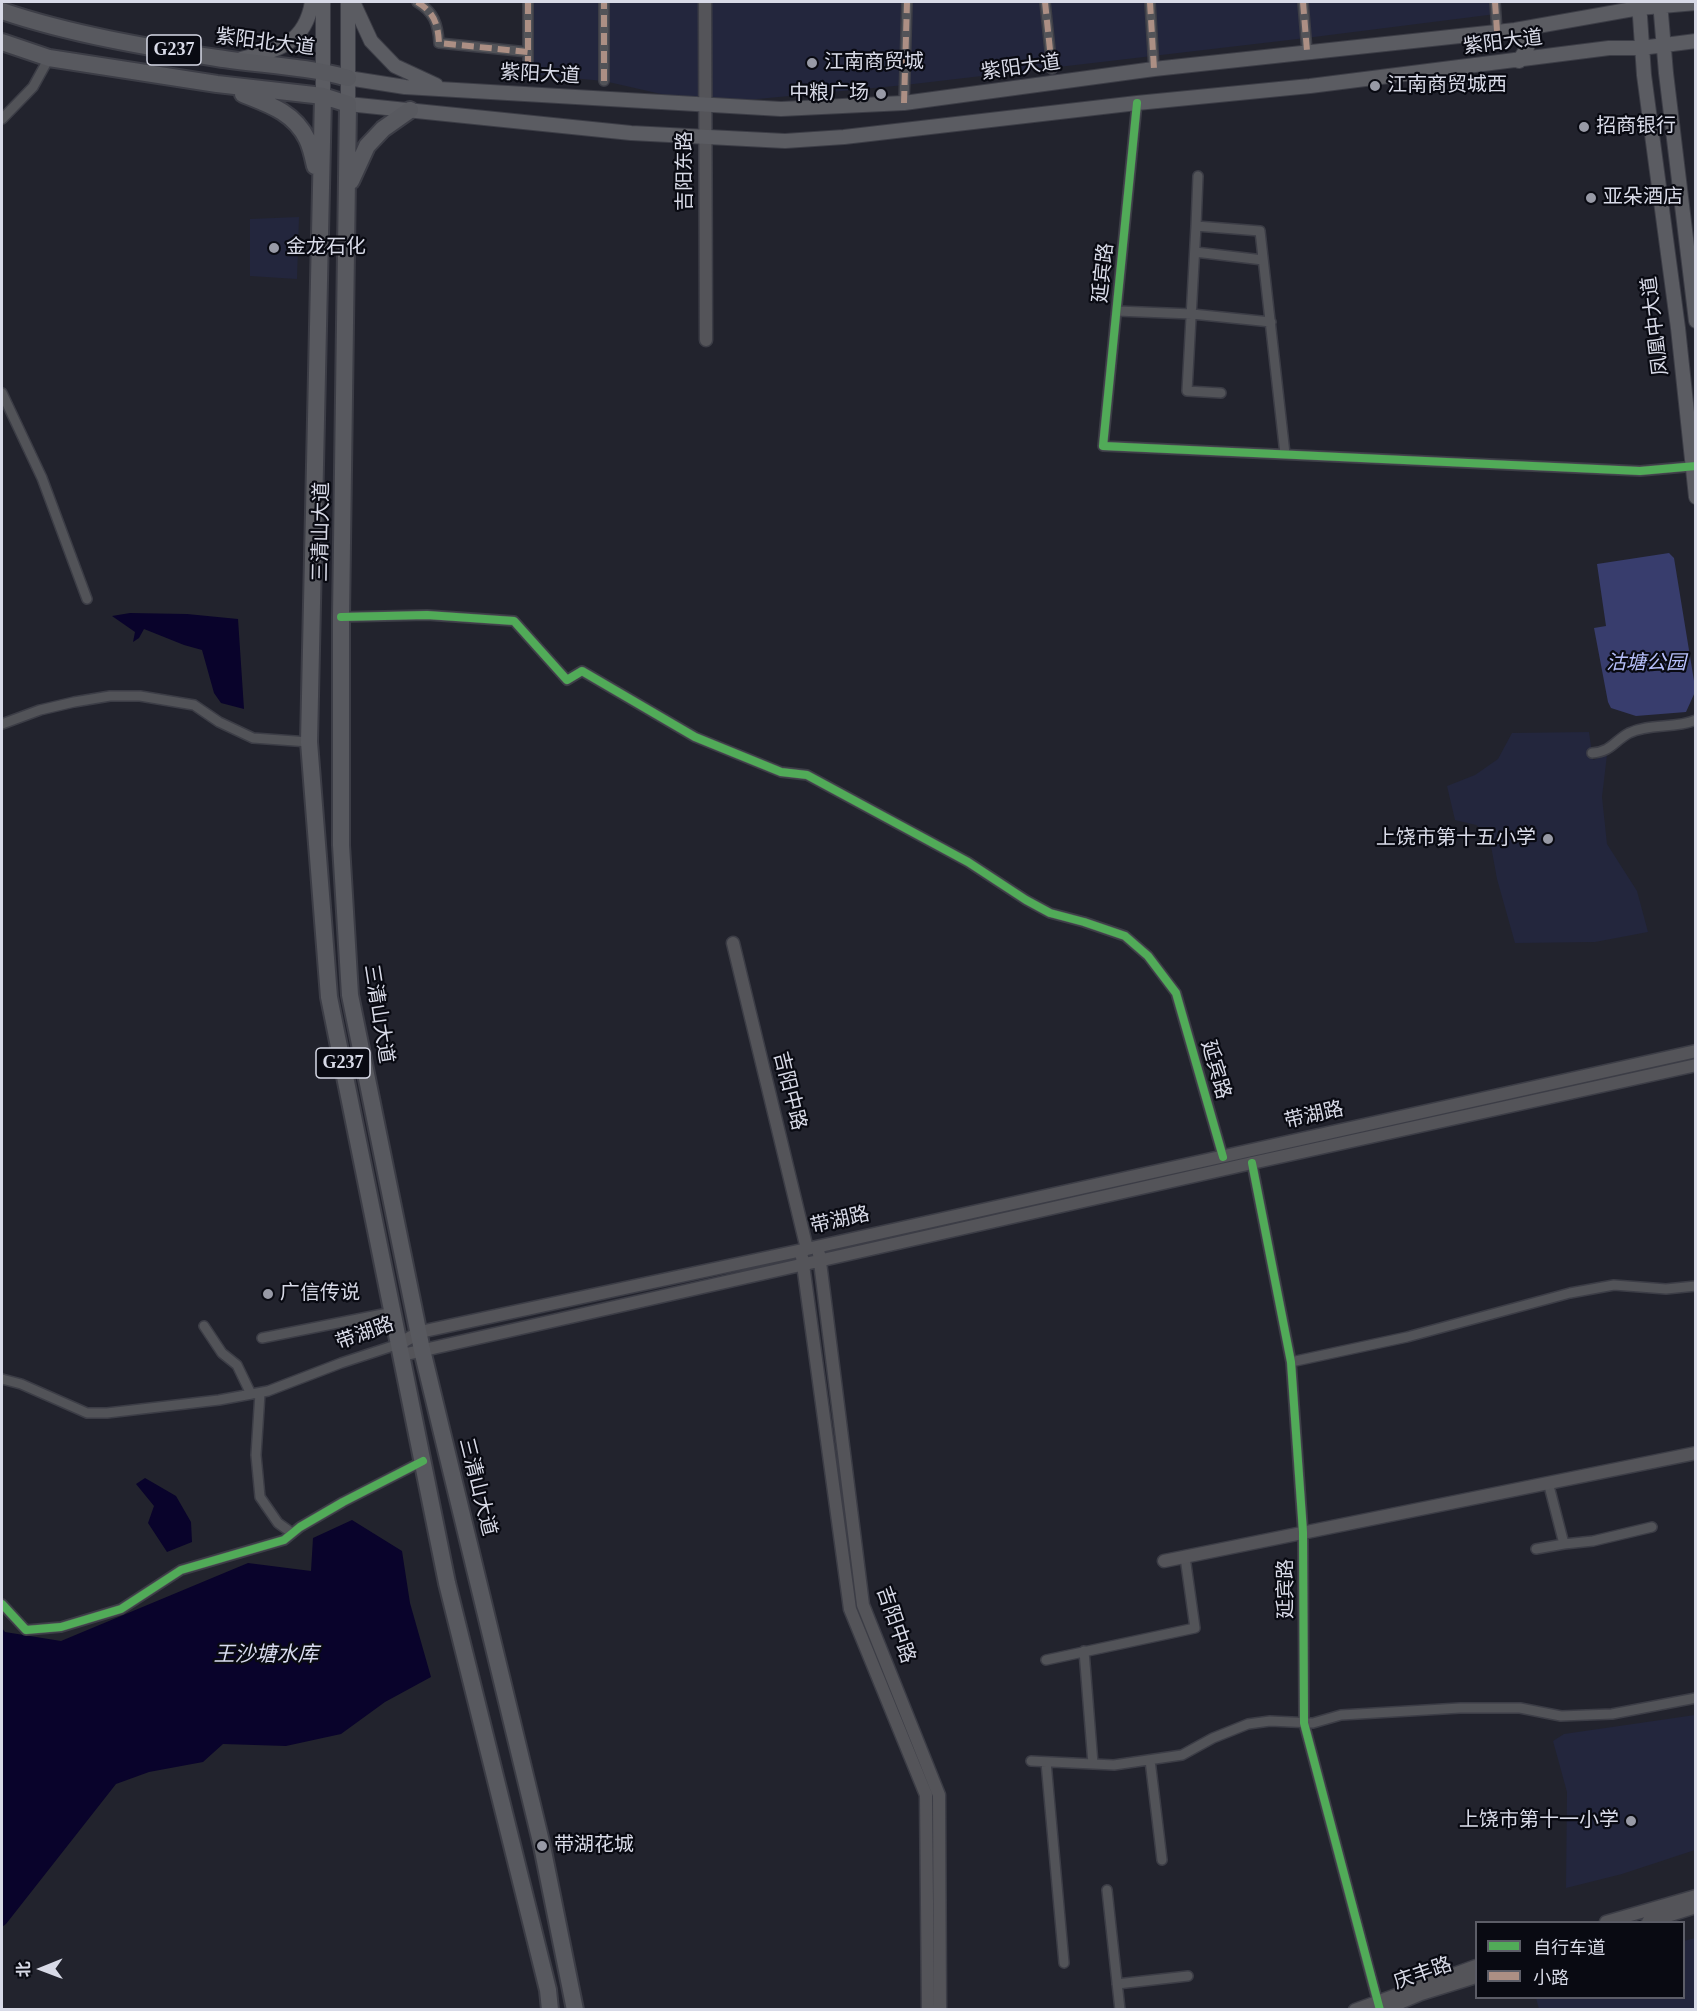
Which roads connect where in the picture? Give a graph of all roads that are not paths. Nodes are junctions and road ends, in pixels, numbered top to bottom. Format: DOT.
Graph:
graph roads {
  1 [pos="312,2"];
  2 [pos="323,2"];
  3 [pos="348,2"];
  4 [pos="353,2"];
  5 [pos="417,2"];
  6 [pos="528,2"];
  7 [pos="604,2"];
  8 [pos="705,2"];
  9 [pos="906,2"];
  10 [pos="1045,2"];
  11 [pos="1150,2"];
  12 [pos="1303,2"];
  13 [pos="1495,2"];
  14 [pos="1660,3"];
  15 [pos="1695,3"];
  16 [pos="1639,5"];
  17 [pos="2,11"];
  18 [pos="1515,30"];
  19 [pos="1497,31"];
  20 [pos="1695,41"];
  21 [pos="2,42"];
  22 [pos="1664,46"];
  23 [pos="1641,48"];
  24 [pos="1307,51"];
  25 [pos="528,52"];
  26 [pos="49,57"];
  27 [pos="219,58"];
  28 [pos="1519,61"];
  29 [pos="1052,69"];
  30 [pos="1154,69"];
  31 [pos="323,71"];
  32 [pos="528,74"];
  33 [pos="348,78"];
  34 [pos="604,81"];
  35 [pos="200,82"];
  36 [pos="220,85"];
  37 [pos="405,87"];
  38 [pos="449,90"];
  39 [pos="323,96"];
  40 [pos="904,103"];
  41 [pos="1137,103"];
  42 [pos="348,104"];
  43 [pos="705,104"];
  44 [pos="407,110"];
  45 [pos="2,119"];
  46 [pos="705,138"];
  47 [pos="1198,176"];
  48 [pos="320,183"];
  49 [pos="348,188"];
  50 [pos="1196,226"];
  51 [pos="1195,252"];
  52 [pos="1263,260"];
  53 [pos="1117,311"];
  54 [pos="1192,314"];
  55 [pos="1695,321"];
  56 [pos="1271,322"];
  57 [pos="706,340"];
  58 [pos="2,393"];
  59 [pos="1221,393"];
  60 [pos="12,413"];
  61 [pos="2,417"];
  62 [pos="1285,454"];
  63 [pos="1693,466"];
  64 [pos="1695,497"];
  65 [pos="87,599"];
  66 [pos="341,617"];
  67 [pos="1695,720"];
  68 [pos="2,724"];
  69 [pos="309,742"];
  70 [pos="1592,753"];
  71 [pos="733,943"];
  72 [pos="1695,1051"];
  73 [pos="1695,1065"];
  74 [pos="1223,1157"];
  75 [pos="1252,1163"];
  76 [pos="808,1248"];
  77 [pos="821,1260"];
  78 [pos="804,1264"];
  79 [pos="1695,1286"];
  80 [pos="393,1312"];
  81 [pos="204,1326"];
  82 [pos="420,1332"];
  83 [pos="262,1338"];
  84 [pos="401,1350"];
  85 [pos="422,1350"];
  86 [pos="1291,1362"];
  87 [pos="2,1379"];
  88 [pos="256,1393"];
  89 [pos="1695,1453"];
  90 [pos="423,1461"];
  91 [pos="1548,1482"];
  92 [pos="1652,1527"];
  93 [pos="1303,1532"];
  94 [pos="292,1533"];
  95 [pos="1564,1544"];
  96 [pos="1536,1549"];
  97 [pos="1185,1557"];
  98 [pos="1164,1562"];
  99 [pos="2,1604"];
  100 [pos="1084,1652"];
  101 [pos="1046,1660"];
  102 [pos="1695,1698"];
  103 [pos="1304,1723"];
  104 [pos="1150,1760"];
  105 [pos="1031,1761"];
  106 [pos="1046,1762"];
  107 [pos="1093,1764"];
  108 [pos="1162,1860"];
  109 [pos="1107,1890"];
  110 [pos="1695,1896"];
  111 [pos="1695,1907"];
  112 [pos="1613,1921"];
  113 [pos="1654,1921"];
  114 [pos="1064,1963"];
  115 [pos="1475,1966"];
  116 [pos="1188,1976"];
  117 [pos="1475,1977"];
  118 [pos="1118,1984"];
  119 [pos="1380,2006"];
  120 [pos="550,2010"];
  121 [pos="575,2010"];
  122 [pos="928,2010"];
  123 [pos="940,2010"];
  124 [pos="1120,2010"];
  125 [pos="1355,2010"];
  1 -- 27 [label="main road"];
  2 -- 31 [label="main road, 三清山大道"];
  3 -- 33 [label="main road, 三清山大道"];
  4 -- 38 [label="main road"];
  5 -- 25 [label="street"];
  6 -- 25 [label="street"];
  7 -- 34 [label="street"];
  8 -- 43 [label="main road, 吉阳东路"];
  9 -- 40 [label="street"];
  10 -- 29 [label="street"];
  11 -- 30 [label="street"];
  12 -- 24 [label="street"];
  13 -- 19 [label="street"];
  14 -- 15 [label="main road, 紫阳大道"];
  14 -- 16 [label="main road, 紫阳大道"];
  14 -- 22 [label="main road, 凤凰中大道"];
  16 -- 18 [label="main road, 紫阳大道"];
  16 -- 23 [label="main road, 凤凰中大道"];
  17 -- 27 [label="highway, 紫阳北大道 / G237"];
  18 -- 19 [label="main road, 紫阳大道"];
  18 -- 28 [label="main road"];
  19 -- 24 [label="main road, 紫阳大道"];
  20 -- 22 [label="main road, 紫阳大道"];
  21 -- 26 [label="highway, G237"];
  22 -- 23 [label="main road, 紫阳大道"];
  22 -- 55 [label="main road, 凤凰中大道"];
  23 -- 28 [label="main road, 紫阳大道"];
  23 -- 63 [label="main road, 凤凰中大道"];
  24 -- 30 [label="main road, 紫阳大道"];
  25 -- 32 [label="street"];
  26 -- 35 [label="highway, G237"];
  26 -- 45 [label="street"];
  27 -- 31 [label="highway, 紫阳北大道 / G237"];
  27 -- 35 [label="highway"];
  27 -- 36 [label="highway"];
  28 -- 41 [label="main road, 紫阳大道"];
  30 -- 40 [label="main road, 紫阳大道"];
  31 -- 33 [label="highway, 紫阳北大道 / G237"];
  31 -- 39 [label="main road, 三清山大道"];
  33 -- 37 [label="main road, 紫阳大道"];
  33 -- 42 [label="main road, 三清山大道"];
  35 -- 36 [label="highway, G237"];
  36 -- 39 [label="highway, G237"];
  36 -- 48 [label="highway"];
  37 -- 38 [label="main road, 紫阳大道"];
  37 -- 44 [label="main road"];
  38 -- 43 [label="main road, 紫阳大道"];
  39 -- 42 [label="highway, G237"];
  39 -- 48 [label="highway, 三清山大道 / G237"];
  40 -- 43 [label="main road, 紫阳大道"];
  41 -- 46 [label="main road, 紫阳大道"];
  41 -- 53 [label="street, 延宾路"];
  42 -- 44 [label="main road, 紫阳大道"];
  42 -- 49 [label="highway, 三清山大道 / G237"];
  43 -- 46 [label="main road, 吉阳东路"];
  44 -- 46 [label="main road, 紫阳大道"];
  44 -- 49 [label="highway"];
  46 -- 57 [label="main road, 吉阳东路"];
  47 -- 50 [label="street"];
  48 -- 69 [label="highway, 三清山大道 / G237"];
  49 -- 66 [label="highway, 三清山大道 / G237"];
  50 -- 51 [label="street"];
  50 -- 52 [label="street"];
  51 -- 52 [label="street"];
  51 -- 54 [label="street"];
  52 -- 56 [label="street"];
  53 -- 54 [label="street"];
  53 -- 62 [label="street, 延宾路"];
  54 -- 56 [label="street"];
  54 -- 59 [label="street"];
  56 -- 62 [label="street"];
  58 -- 60 [label="street"];
  60 -- 61 [label="street"];
  60 -- 65 [label="street"];
  62 -- 63 [label="street"];
  63 -- 64 [label="main road, 凤凰中大道"];
  66 -- 74 [label="street, 延宾路"];
  66 -- 82 [label="highway, 三清山大道 / G237"];
  67 -- 70 [label="street"];
  68 -- 69 [label="street"];
  69 -- 80 [label="highway, 三清山大道 / G237"];
  71 -- 76 [label="main road, 吉阳中路"];
  72 -- 74 [label="main road, 带湖路"];
  73 -- 75 [label="main road, 带湖路"];
  74 -- 76 [label="main road, 带湖路"];
  75 -- 77 [label="main road, 带湖路"];
  75 -- 86 [label="street, 延宾路"];
  76 -- 77 [label="main road, 吉阳中路"];
  76 -- 78 [label="main road, 吉阳中路"];
  76 -- 82 [label="main road, 带湖路"];
  77 -- 78 [label="main road, 带湖路"];
  77 -- 123 [label="main road, 吉阳中路"];
  78 -- 85 [label="main road, 带湖路"];
  78 -- 122 [label="main road, 吉阳中路"];
  79 -- 86 [label="street"];
  80 -- 83 [label="street"];
  80 -- 84 [label="highway, 三清山大道 / G237"];
  81 -- 88 [label="street"];
  82 -- 84 [label="main road, 带湖路"];
  82 -- 85 [label="highway, 三清山大道 / G237"];
  84 -- 85 [label="main road, 带湖路"];
  84 -- 88 [label="street, 带湖路"];
  84 -- 90 [label="highway, 三清山大道 / G237"];
  85 -- 121 [label="highway, 三清山大道 / G237"];
  86 -- 93 [label="street, 延宾路"];
  87 -- 88 [label="street, 带湖路"];
  88 -- 94 [label="street"];
  89 -- 91 [label="main road"];
  90 -- 94 [label="street"];
  90 -- 120 [label="highway, 三清山大道 / G237"];
  91 -- 93 [label="main road"];
  91 -- 95 [label="street"];
  92 -- 95 [label="street"];
  93 -- 97 [label="main road"];
  93 -- 103 [label="street, 延宾路"];
  94 -- 99 [label="street"];
  95 -- 96 [label="street"];
  97 -- 98 [label="main road"];
  97 -- 100 [label="street"];
  100 -- 101 [label="street"];
  100 -- 107 [label="street"];
  102 -- 103 [label="street"];
  103 -- 104 [label="street"];
  103 -- 119 [label="street, 延宾路"];
  104 -- 107 [label="street"];
  104 -- 108 [label="street"];
  105 -- 106 [label="street"];
  106 -- 107 [label="street"];
  106 -- 114 [label="street"];
  109 -- 118 [label="street"];
  110 -- 112 [label="main road"];
  111 -- 113 [label="main road"];
  115 -- 119 [label="main road"];
  116 -- 118 [label="street"];
  117 -- 119 [label="main road, 庆丰路"];
  118 -- 124 [label="street"];
  119 -- 125 [label="main road"];
}
